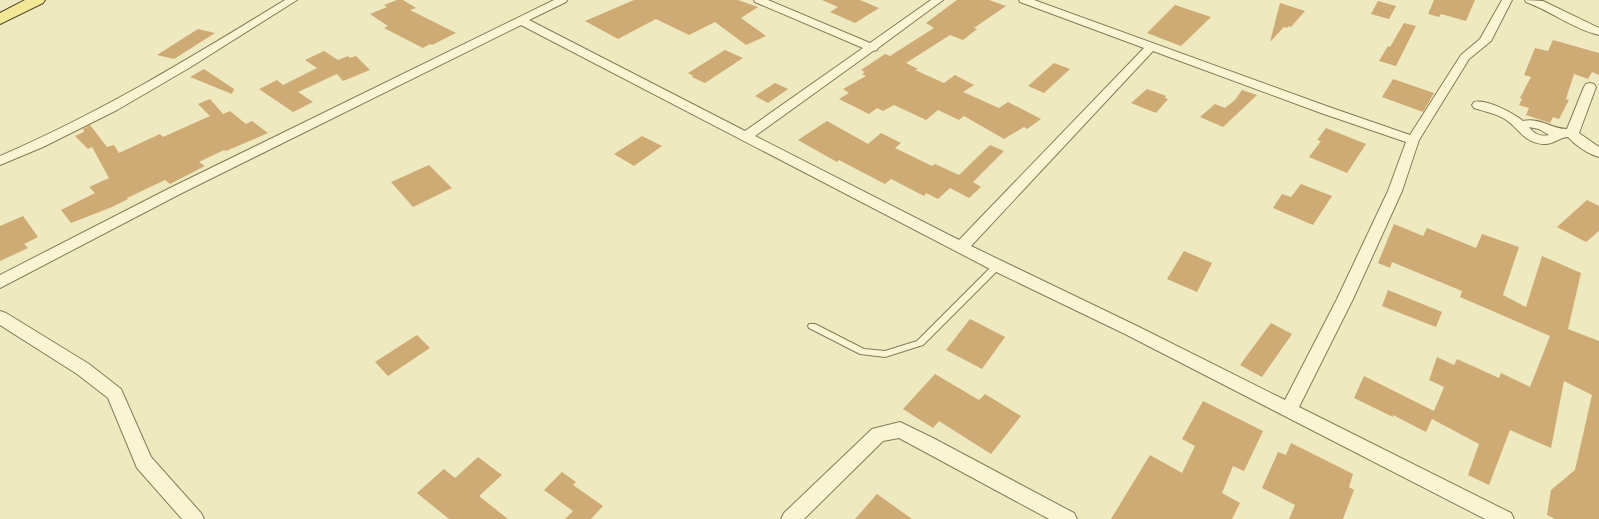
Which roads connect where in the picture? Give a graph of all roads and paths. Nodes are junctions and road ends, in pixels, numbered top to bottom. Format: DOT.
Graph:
graph roads {
  1 [pos="36,0"];
  2 [pos="292,0"];
  3 [pos="562,0"];
  4 [pos="759,0"];
  5 [pos="938,0"];
  6 [pos="1024,0"];
  7 [pos="1507,0"];
  8 [pos="1530,0"];
  9 [pos="0,19"];
  10 [pos="520,20"];
  11 [pos="1599,32"];
  12 [pos="873,48"];
  13 [pos="1152,48"];
  14 [pos="1590,87"];
  15 [pos="1478,105"];
  16 [pos="1572,133"];
  17 [pos="746,136"];
  18 [pos="1413,140"];
  19 [pos="1599,153"];
  20 [pos="0,161"];
  21 [pos="961,247"];
  22 [pos="997,266"];
  23 [pos="0,282"];
  24 [pos="0,317"];
  25 [pos="812,326"];
  26 [pos="1289,410"];
  27 [pos="194,519"];
  28 [pos="791,519"];
  29 [pos="1067,519"];
  30 [pos="1504,519"];
  1 -- 9 [label="main road"];
  2 -- 20 [label="street"];
  3 -- 10 [label="street"];
  4 -- 12 [label="street"];
  5 -- 12 [label="street"];
  6 -- 13 [label="street"];
  7 -- 18 [label="street"];
  8 -- 11 [label="street"];
  10 -- 17 [label="street"];
  10 -- 23 [label="street"];
  12 -- 17 [label="street"];
  13 -- 18 [label="street"];
  13 -- 21 [label="street"];
  14 -- 16 [label="street"];
  15 -- 16 [label="street"];
  16 -- 19 [label="street"];
  17 -- 21 [label="street"];
  18 -- 26 [label="street"];
  21 -- 22 [label="street"];
  22 -- 25 [label="lane"];
  22 -- 26 [label="street"];
  24 -- 27 [label="street"];
  26 -- 30 [label="street"];
  28 -- 29 [label="street"];
}
